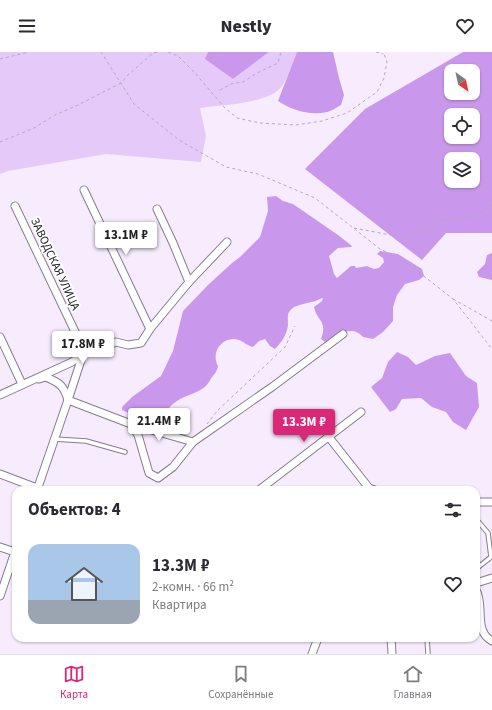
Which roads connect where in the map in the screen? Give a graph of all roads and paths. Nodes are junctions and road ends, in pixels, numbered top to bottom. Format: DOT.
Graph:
graph roads {
  1 [pos="29,52"];
  2 [pos="101,52"];
  3 [pos="158,52"];
  4 [pos="168,52"];
  5 [pos="281,52"];
  6 [pos="376,52"];
  7 [pos="384,53"];
  8 [pos="0,59"];
  9 [pos="122,83"];
  10 [pos="220,90"];
  11 [pos="0,142"];
  12 [pos="84,190"];
  13 [pos="492,205"];
  14 [pos="15,206"];
  15 [pos="157,209"];
  16 [pos="353,228"];
  17 [pos="227,242"];
  18 [pos="189,282"];
  19 [pos="453,299"];
  20 [pos="492,321"];
  21 [pos="295,326"];
  22 [pos="150,329"];
  23 [pos="343,334"];
  24 [pos="0,337"];
  25 [pos="492,349"];
  26 [pos="83,354"];
  27 [pos="26,383"];
  28 [pos="0,395"];
  29 [pos="68,400"];
  30 [pos="361,412"];
  31 [pos="207,423"];
  32 [pos="131,424"];
  33 [pos="328,436"];
  34 [pos="53,439"];
  35 [pos="193,442"];
  36 [pos="125,452"];
  37 [pos="0,474"];
  38 [pos="30,486"];
  39 [pos="38,486"];
  40 [pos="264,486"];
  41 [pos="367,486"];
  42 [pos="480,502"];
  43 [pos="492,502"];
  44 [pos="480,524"];
  45 [pos="0,547"];
  46 [pos="12,550"];
  47 [pos="480,566"];
  48 [pos="12,568"];
  49 [pos="492,578"];
  50 [pos="480,582"];
  51 [pos="0,596"];
  52 [pos="480,623"];
  53 [pos="492,641"];
  54 [pos="316,642"];
  55 [pos="391,642"];
  56 [pos="428,642"];
  57 [pos="312,654"];
  58 [pos="392,654"];
  59 [pos="428,654"];
  1 -- 8 [label="path"];
  2 -- 9 [label="path"];
  3 -- 9 [label="path"];
  4 -- 7 [label="path"];
  5 -- 10 [label="path"];
  6 -- 7 [label="path"];
  9 -- 11 [label="path"];
  9 -- 16 [label="path"];
  12 -- 22 [label="street"];
  13 -- 16 [label="path"];
  14 -- 26 [label="street, ЗАВОДСКАЯ УЛИЦА"];
  15 -- 18 [label="street"];
  16 -- 19 [label="path"];
  17 -- 18 [label="street"];
  18 -- 22 [label="street"];
  19 -- 20 [label="path"];
  19 -- 25 [label="path"];
  21 -- 31 [label="path"];
  22 -- 26 [label="street"];
  23 -- 35 [label="street"];
  24 -- 27 [label="street"];
  26 -- 27 [label="street"];
  26 -- 29 [label="street"];
  27 -- 28 [label="street"];
  27 -- 29 [label="street"];
  29 -- 32 [label="street"];
  29 -- 34 [label="street"];
  30 -- 33 [label="street"];
  32 -- 35 [label="street"];
  32 -- 35 [label="street"];
  33 -- 40 [label="street"];
  33 -- 41 [label="street"];
  34 -- 36 [label="lane"];
  34 -- 39 [label="street"];
  37 -- 38 [label="street"];
  42 -- 43 [label="street"];
  44 -- 47 [label="lane"];
  45 -- 46 [label="street"];
  48 -- 51 [label="street"];
  49 -- 50 [label="street"];
  52 -- 53 [label="street"];
  54 -- 57 [label="street"];
  55 -- 58 [label="street"];
  56 -- 59 [label="lane"];
}
